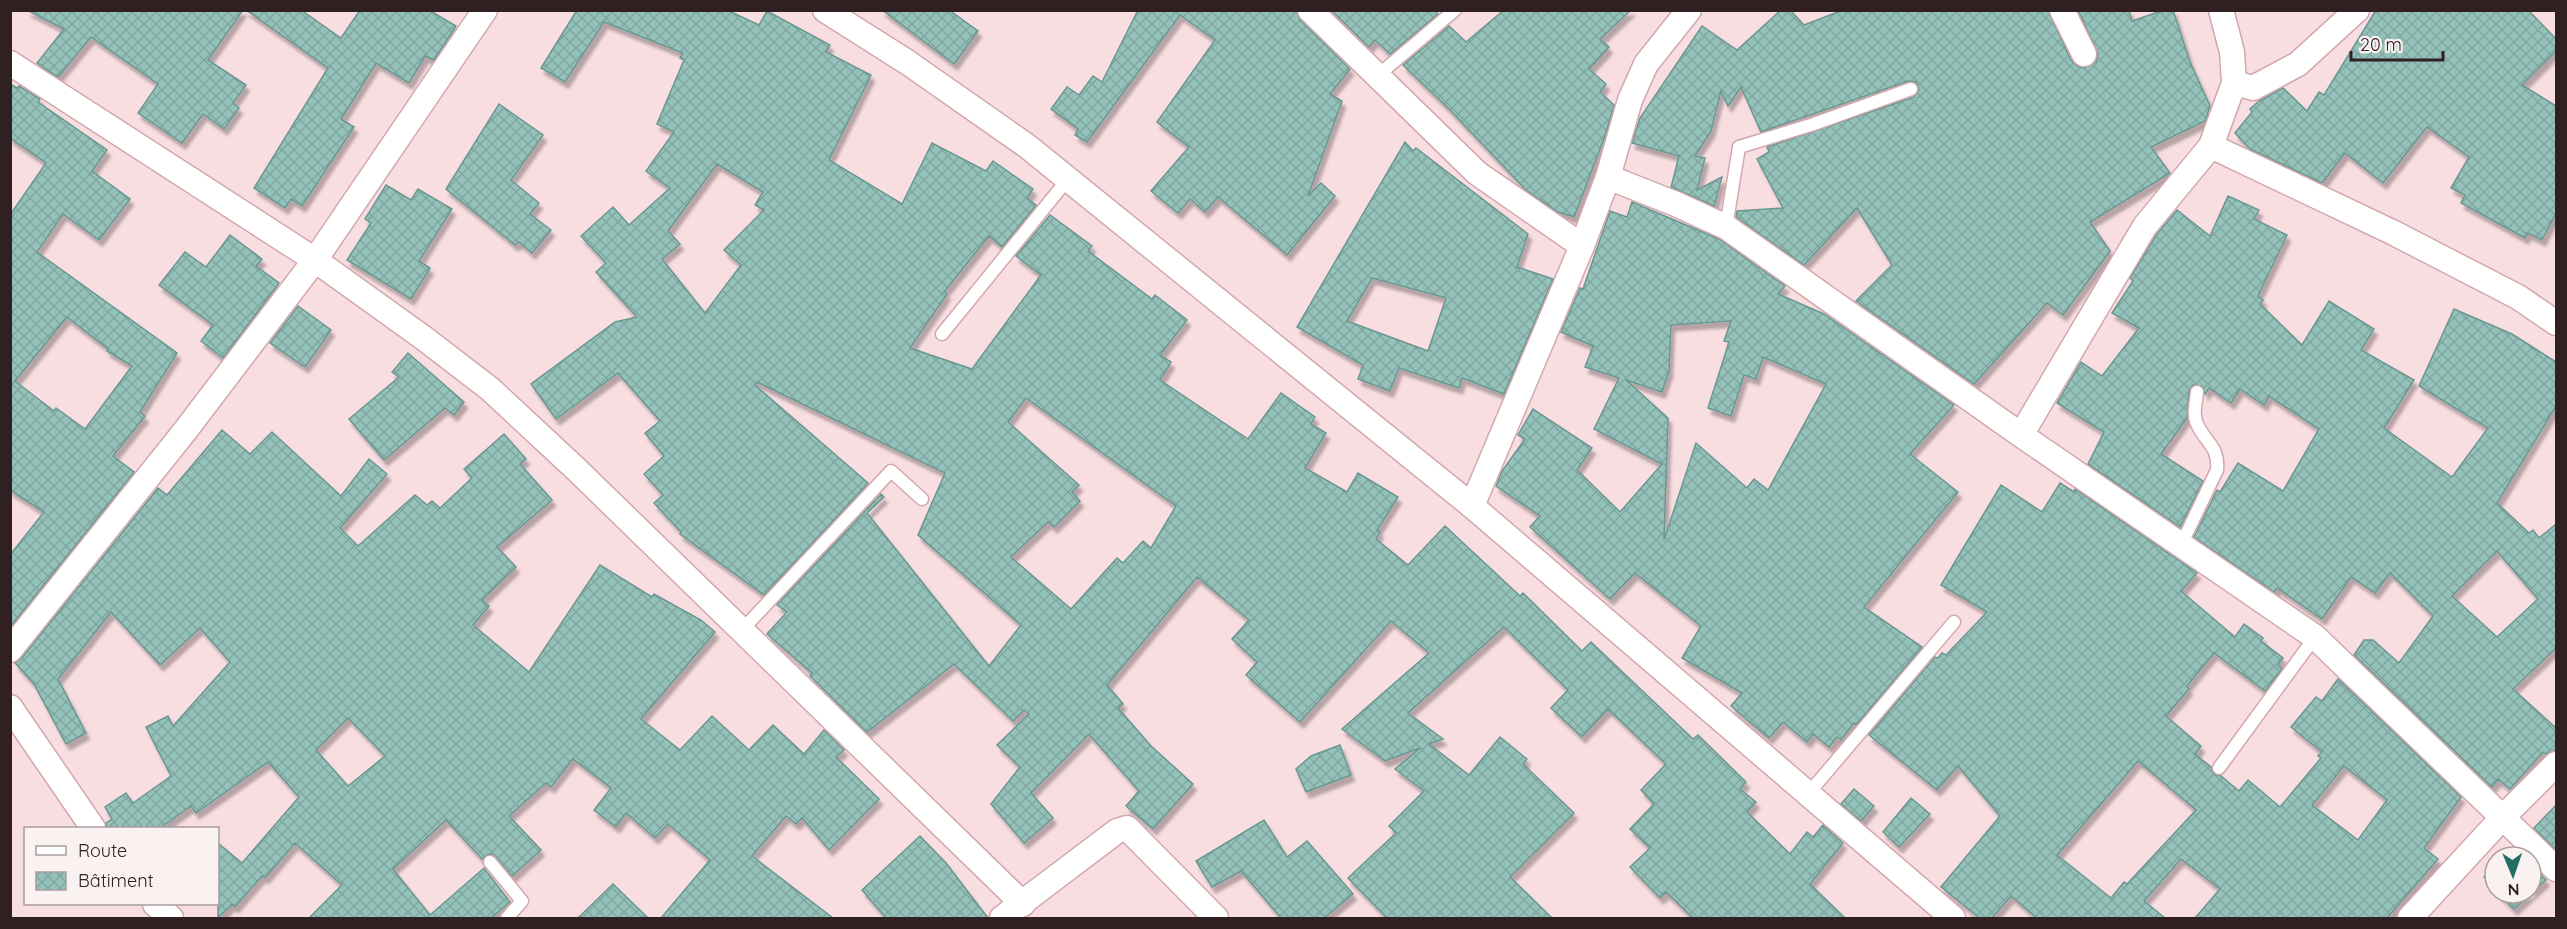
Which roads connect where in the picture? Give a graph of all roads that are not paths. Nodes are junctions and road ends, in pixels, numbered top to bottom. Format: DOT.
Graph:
graph roads {
  1 [pos="486,10"];
  2 [pos="825,10"];
  3 [pos="1310,10"];
  4 [pos="1455,10"];
  5 [pos="1689,10"];
  6 [pos="2062,10"];
  7 [pos="2221,10"];
  8 [pos="2357,10"];
  9 [pos="2084,54"];
  10 [pos="10,63"];
  11 [pos="1376,77"];
  12 [pos="2234,83"];
  13 [pos="1911,89"];
  14 [pos="2211,146"];
  15 [pos="1608,177"];
  16 [pos="1068,179"];
  17 [pos="1726,227"];
  18 [pos="1582,246"];
  19 [pos="315,260"];
  20 [pos="2556,323"];
  21 [pos="942,334"];
  22 [pos="2197,392"];
  23 [pos="2021,435"];
  24 [pos="922,499"];
  25 [pos="1473,506"];
  26 [pos="2181,545"];
  27 [pos="1954,622"];
  28 [pos="742,630"];
  29 [pos="2315,637"];
  30 [pos="10,650"];
  31 [pos="12,711"];
  32 [pos="2556,764"];
  33 [pos="2219,768"];
  34 [pos="1808,794"];
  35 [pos="2503,817"];
  36 [pos="92,827"];
  37 [pos="490,862"];
  38 [pos="2556,869"];
  39 [pos="1023,904"];
  40 [pos="157,905"];
  41 [pos="171,918"];
  42 [pos="507,918"];
  43 [pos="1002,918"];
  44 [pos="1216,918"];
  45 [pos="1953,918"];
  46 [pos="2410,918"];
  1 -- 19 [label="street"];
  2 -- 16 [label="street"];
  3 -- 11 [label="street"];
  4 -- 11 [label="lane"];
  5 -- 15 [label="street"];
  6 -- 9 [label="street"];
  7 -- 12 [label="street"];
  8 -- 12 [label="street"];
  10 -- 19 [label="street"];
  11 -- 18 [label="street"];
  12 -- 14 [label="street"];
  13 -- 17 [label="lane"];
  14 -- 20 [label="street"];
  14 -- 23 [label="street"];
  15 -- 17 [label="street"];
  15 -- 18 [label="street"];
  16 -- 21 [label="lane"];
  16 -- 25 [label="street"];
  17 -- 23 [label="street"];
  18 -- 25 [label="street"];
  19 -- 28 [label="street"];
  19 -- 30 [label="street"];
  22 -- 26 [label="lane"];
  23 -- 26 [label="street"];
  24 -- 28 [label="lane"];
  25 -- 34 [label="street"];
  26 -- 29 [label="street"];
  27 -- 34 [label="lane"];
  28 -- 39 [label="street"];
  29 -- 33 [label="lane"];
  29 -- 35 [label="street"];
  31 -- 36 [label="street"];
  32 -- 35 [label="street"];
  34 -- 45 [label="street"];
  35 -- 38 [label="street"];
  35 -- 46 [label="street"];
  37 -- 42 [label="lane"];
  39 -- 43 [label="street"];
  39 -- 44 [label="street"];
  40 -- 41 [label="street"];
}
